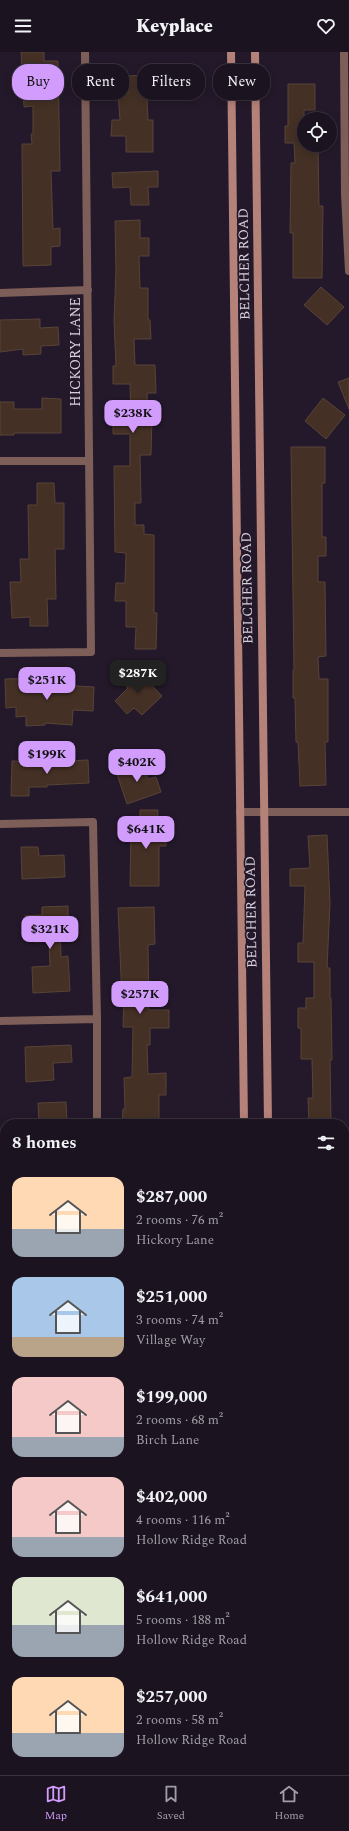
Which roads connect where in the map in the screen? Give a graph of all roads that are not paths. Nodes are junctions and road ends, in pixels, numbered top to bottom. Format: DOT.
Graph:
graph roads {
  1 [pos="85,52"];
  2 [pos="231,52"];
  3 [pos="255,52"];
  4 [pos="344,52"];
  5 [pos="349,271"];
  6 [pos="88,290"];
  7 [pos="0,293"];
  8 [pos="0,461"];
  9 [pos="89,461"];
  10 [pos="0,653"];
  11 [pos="240,812"];
  12 [pos="263,812"];
  13 [pos="349,812"];
  14 [pos="0,824"];
  15 [pos="97,1019"];
  16 [pos="0,1021"];
  17 [pos="97,1119"];
  18 [pos="244,1119"];
  19 [pos="268,1119"];
  1 -- 6 [label="street, HICKORY LANE"];
  2 -- 11 [label="main road, BELCHER ROAD"];
  3 -- 12 [label="main road, BELCHER ROAD"];
  4 -- 5 [label="street"];
  6 -- 7 [label="street"];
  6 -- 9 [label="street, HICKORY LANE"];
  8 -- 9 [label="street"];
  9 -- 10 [label="street, HICKORY LANE"];
  11 -- 12 [label="street"];
  11 -- 18 [label="main road, BELCHER ROAD"];
  12 -- 13 [label="street"];
  12 -- 19 [label="main road, BELCHER ROAD"];
  14 -- 15 [label="street"];
  15 -- 16 [label="street"];
  15 -- 17 [label="street"];
}
